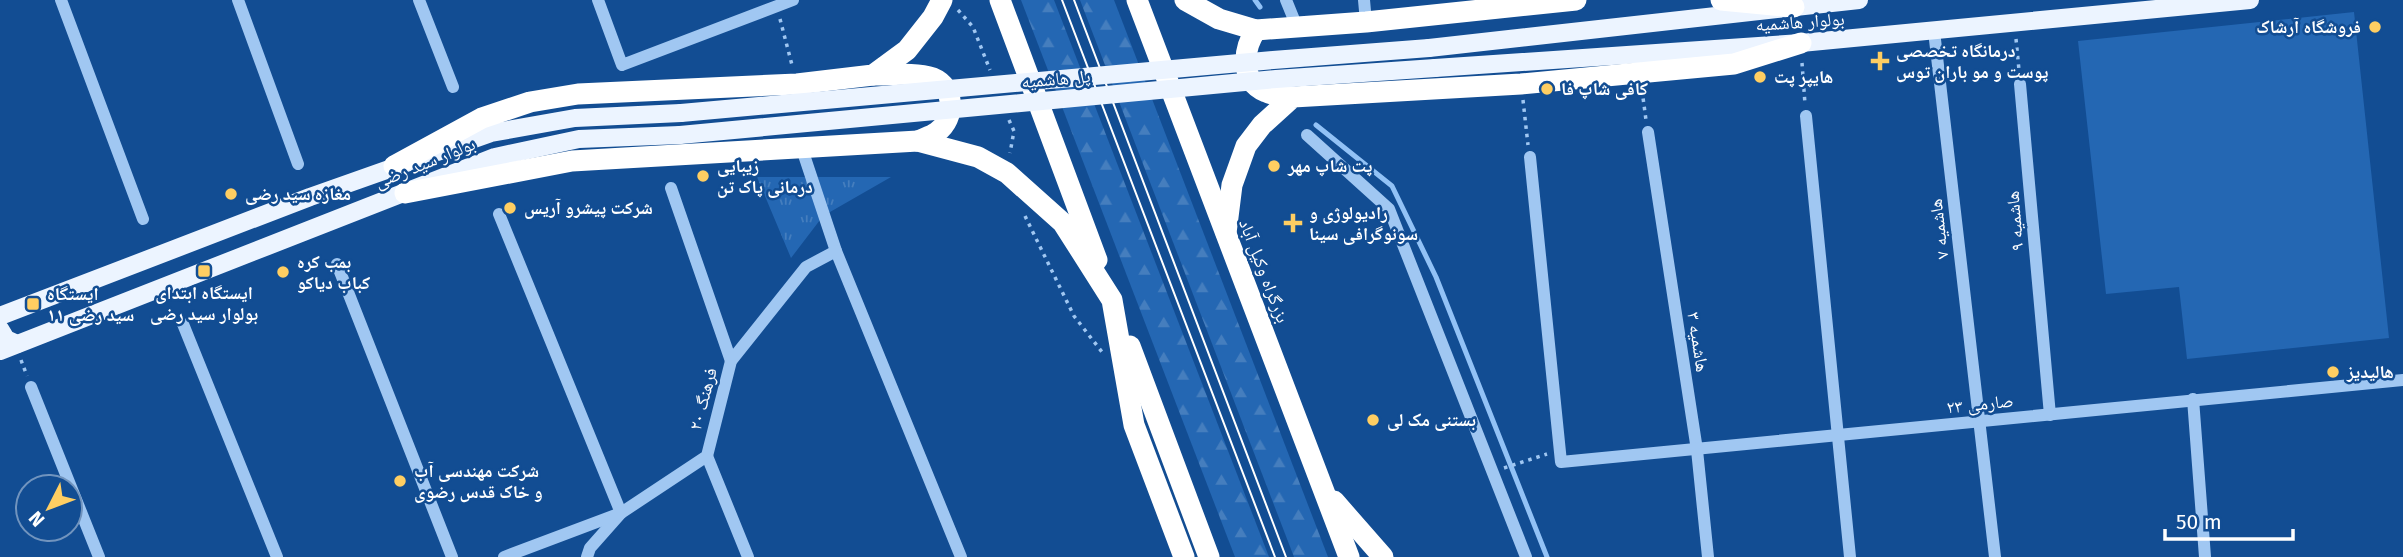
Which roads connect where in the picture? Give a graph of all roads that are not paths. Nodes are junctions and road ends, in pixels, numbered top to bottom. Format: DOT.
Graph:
graph roads {
  1 [pos="61,0"];
  2 [pos="238,0"];
  3 [pos="419,0"];
  4 [pos="598,0"];
  5 [pos="793,0"];
  6 [pos="942,0"];
  7 [pos="1000,0"];
  8 [pos="1137,0"];
  9 [pos="1185,0"];
  10 [pos="1286,0"];
  11 [pos="1364,0"];
  12 [pos="1576,0"];
  13 [pos="1721,0"];
  14 [pos="1859,0"];
  15 [pos="2250,0"];
  16 [pos="776,3"];
  17 [pos="1794,6"];
  18 [pos="1366,22"];
  19 [pos="1297,27"];
  20 [pos="1256,30"];
  21 [pos="1934,32"];
  22 [pos="1801,43"];
  23 [pos="1429,48"];
  24 [pos="1435,68"];
  25 [pos="873,75"];
  26 [pos="2020,84"];
  27 [pos="453,87"];
  28 [pos="1293,97"];
  29 [pos="681,113"];
  30 [pos="1806,116"];
  31 [pos="1648,132"];
  32 [pos="680,135"];
  33 [pos="1307,135"];
  34 [pos="918,141"];
  35 [pos="802,149"];
  36 [pos="1530,157"];
  37 [pos="298,164"];
  38 [pos="394,166"];
  39 [pos="671,188"];
  40 [pos="405,193"];
  41 [pos="499,214"];
  42 [pos="143,219"];
  43 [pos="1226,233"];
  44 [pos="836,251"];
  45 [pos="337,264"];
  46 [pos="1112,300"];
  47 [pos="0,320"];
  48 [pos="183,324"];
  49 [pos="11,347"];
  50 [pos="731,361"];
  51 [pos="2403,380"];
  52 [pos="31,387"];
  53 [pos="2193,399"];
  54 [pos="2050,415"];
  55 [pos="1979,422"];
  56 [pos="1838,435"];
  57 [pos="1697,450"];
  58 [pos="707,456"];
  59 [pos="1322,487"];
  60 [pos="621,513"];
  61 [pos="99,557"];
  62 [pos="277,557"];
  63 [pos="452,557"];
  64 [pos="504,557"];
  65 [pos="587,557"];
  66 [pos="748,557"];
  67 [pos="961,557"];
  68 [pos="1184,557"];
  69 [pos="1209,557"];
  70 [pos="1349,557"];
  71 [pos="1383,557"];
  72 [pos="1526,557"];
  73 [pos="1708,557"];
  74 [pos="1850,557"];
  75 [pos="1995,557"];
  76 [pos="2205,557"];
  1 -- 42 [label="street"];
  2 -- 37 [label="street"];
  3 -- 27 [label="street"];
  4 -- 16 [label="street"];
  5 -- 16 [label="street"];
  6 -- 25 [label="highway"];
  7 -- 46 [label="highway"];
  8 -- 43 [label="highway, بزرگراه وکیل آباد"];
  9 -- 20 [label="highway"];
  10 -- 19 [label="street"];
  11 -- 18 [label="street"];
  12 -- 18 [label="highway"];
  13 -- 17 [label="highway"];
  14 -- 17 [label="main road, بولوار هاشمیه"];
  15 -- 21 [label="main road, بولوار هاشمیه"];
  17 -- 23 [label="main road, بولوار هاشمیه"];
  18 -- 19 [label="highway"];
  19 -- 20 [label="highway"];
  20 -- 28 [label="highway"];
  21 -- 22 [label="main road, بولوار هاشمیه"];
  21 -- 55 [label="street, هاشمیه ۷"];
  22 -- 24 [label="main road, بولوار هاشمیه"];
  22 -- 28 [label="highway"];
  23 -- 29 [label="main road, پل هاشمیه, bridge"];
  24 -- 32 [label="main road, پل هاشمیه, bridge"];
  25 -- 34 [label="highway"];
  25 -- 38 [label="highway"];
  26 -- 54 [label="street, هاشمیه ۹"];
  28 -- 43 [label="highway"];
  29 -- 38 [label="main road, بولوار سید رضی"];
  30 -- 56 [label="street"];
  31 -- 57 [label="street, هاشمیه ۳"];
  32 -- 40 [label="main road, بولوار سید رضی"];
  33 -- 72 [label="street"];
  34 -- 35 [label="highway"];
  34 -- 46 [label="highway"];
  35 -- 40 [label="highway"];
  35 -- 44 [label="street"];
  36 -- 57 [label="street, صارمی ۲۳"];
  38 -- 47 [label="main road, بولوار سید رضی"];
  39 -- 50 [label="street"];
  40 -- 49 [label="main road, بولوار سید رضی"];
  41 -- 60 [label="street"];
  43 -- 59 [label="highway, بزرگراه وکیل آباد"];
  44 -- 50 [label="street, فرهنگ ۲۰"];
  44 -- 67 [label="street"];
  45 -- 63 [label="street"];
  46 -- 68 [label="highway"];
  46 -- 69 [label="highway"];
  47 -- 49 [label="main road"];
  48 -- 62 [label="street"];
  50 -- 58 [label="street, فرهنگ ۲۰"];
  51 -- 53 [label="street, صارمی ۲۳"];
  52 -- 61 [label="street"];
  53 -- 54 [label="street, صارمی ۲۳"];
  53 -- 76 [label="street"];
  54 -- 55 [label="street, صارمی ۲۳"];
  55 -- 56 [label="street, صارمی ۲۳"];
  55 -- 75 [label="street, هاشمیه ۷"];
  56 -- 57 [label="street, صارمی ۲۳"];
  56 -- 74 [label="street"];
  57 -- 73 [label="street, هاشمیه ۳"];
  58 -- 60 [label="street, فرهنگ ۲۰"];
  58 -- 66 [label="street"];
  59 -- 70 [label="highway, بزرگراه وکیل آباد"];
  59 -- 71 [label="highway"];
  60 -- 64 [label="street, فرهنگ ۲۰"];
  60 -- 65 [label="street"];
}
